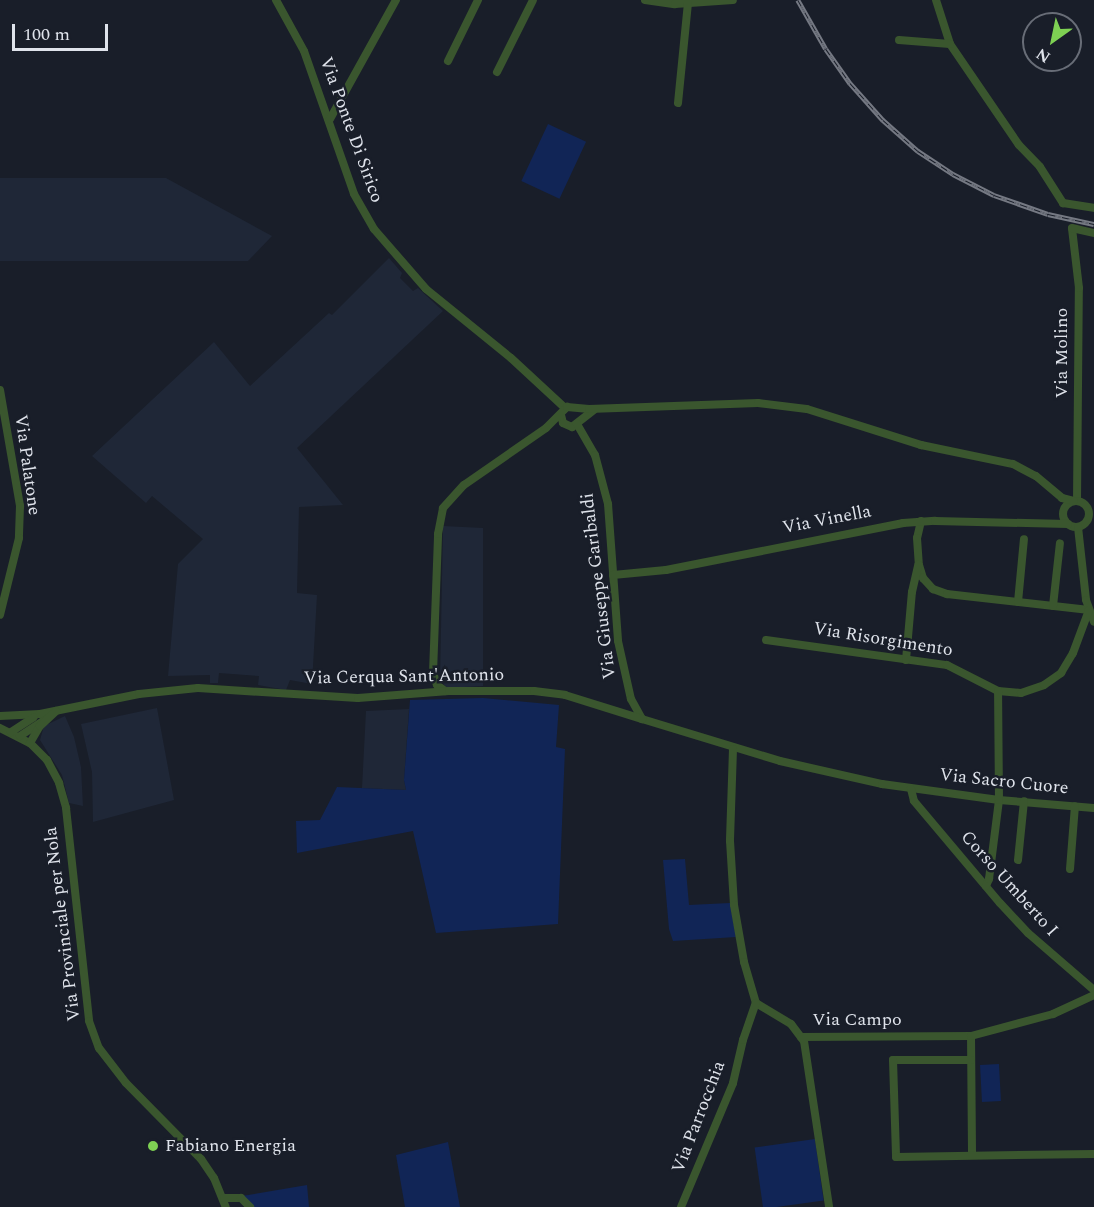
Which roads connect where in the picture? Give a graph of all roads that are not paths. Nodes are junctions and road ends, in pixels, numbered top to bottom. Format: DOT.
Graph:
graph roads {
  1 [pos="276,0"];
  2 [pos="396,0"];
  3 [pos="478,0"];
  4 [pos="533,0"];
  5 [pos="645,0"];
  6 [pos="733,0"];
  7 [pos="936,0"];
  8 [pos="675,2"];
  9 [pos="688,3"];
  10 [pos="899,40"];
  11 [pos="950,44"];
  12 [pos="448,61"];
  13 [pos="496,72"];
  14 [pos="678,103"];
  15 [pos="330,119"];
  16 [pos="1094,208"];
  17 [pos="1094,233"];
  18 [pos="0,390"];
  19 [pos="576,407"];
  20 [pos="597,408"];
  21 [pos="563,412"];
  22 [pos="576,423"];
  23 [pos="546,428"];
  24 [pos="1047,485"];
  25 [pos="1075,501"];
  26 [pos="1064,508"];
  27 [pos="1090,508"];
  28 [pos="921,521"];
  29 [pos="909,522"];
  30 [pos="1050,522"];
  31 [pos="1086,522"];
  32 [pos="1068,524"];
  33 [pos="918,537"];
  34 [pos="1024,539"];
  35 [pos="1060,543"];
  36 [pos="919,565"];
  37 [pos="614,576"];
  38 [pos="1018,602"];
  39 [pos="1053,606"];
  40 [pos="1089,610"];
  41 [pos="0,615"];
  42 [pos="1094,622"];
  43 [pos="766,640"];
  44 [pos="906,660"];
  45 [pos="431,687"];
  46 [pos="998,691"];
  47 [pos="0,716"];
  48 [pos="44,716"];
  49 [pos="642,719"];
  50 [pos="0,728"];
  51 [pos="11,732"];
  52 [pos="20,736"];
  53 [pos="30,743"];
  54 [pos="733,748"];
  55 [pos="911,789"];
  56 [pos="999,800"];
  57 [pos="1024,801"];
  58 [pos="1075,806"];
  59 [pos="1094,808"];
  60 [pos="1018,860"];
  61 [pos="1071,869"];
  62 [pos="986,886"];
  63 [pos="1094,990"];
  64 [pos="1094,995"];
  65 [pos="756,1003"];
  66 [pos="971,1036"];
  67 [pos="801,1037"];
  68 [pos="971,1060"];
  69 [pos="972,1154"];
  70 [pos="1094,1154"];
  71 [pos="225,1203"];
  72 [pos="250,1207"];
  73 [pos="681,1207"];
  74 [pos="829,1207"];
  1 -- 15 [label="street, Via Ponte Di Sirico"];
  2 -- 15 [label="street"];
  3 -- 12 [label="street"];
  4 -- 13 [label="street"];
  5 -- 8 [label="street"];
  6 -- 9 [label="street"];
  7 -- 11 [label="street"];
  8 -- 9 [label="street"];
  9 -- 14 [label="street"];
  10 -- 11 [label="street"];
  11 -- 16 [label="street"];
  15 -- 21 [label="street, Via Ponte Di Sirico"];
  17 -- 25 [label="street, Via Molino"];
  18 -- 41 [label="street, Via Palatone"];
  19 -- 20 [label="street"];
  19 -- 21 [label="street"];
  19 -- 22 [label="street"];
  20 -- 22 [label="street"];
  20 -- 24 [label="street"];
  21 -- 22 [label="street, Via Ponte Di Sirico"];
  21 -- 23 [label="street"];
  22 -- 23 [label="street"];
  22 -- 37 [label="street, Via Giuseppe Garibaldi"];
  23 -- 45 [label="street"];
  24 -- 25 [label="street"];
  24 -- 26 [label="street"];
  25 -- 26 [label="street"];
  25 -- 27 [label="street"];
  26 -- 30 [label="street"];
  26 -- 32 [label="street"];
  27 -- 31 [label="street"];
  28 -- 29 [label="street, Via Vinella"];
  28 -- 30 [label="street, Via Vinella"];
  28 -- 33 [label="street"];
  29 -- 33 [label="street"];
  29 -- 37 [label="street, Via Vinella"];
  30 -- 32 [label="street, Via Vinella"];
  31 -- 32 [label="street"];
  31 -- 40 [label="street"];
  33 -- 36 [label="street"];
  34 -- 38 [label="street"];
  35 -- 39 [label="street"];
  36 -- 38 [label="street"];
  36 -- 44 [label="street"];
  37 -- 49 [label="street, Via Giuseppe Garibaldi"];
  38 -- 39 [label="street"];
  39 -- 40 [label="street"];
  40 -- 42 [label="street"];
  40 -- 46 [label="street"];
  43 -- 44 [label="street, Via Risorgimento"];
  44 -- 46 [label="street, Via Risorgimento"];
  45 -- 48 [label="street, Via Cerqua Sant'Antonio"];
  45 -- 49 [label="street, Via Cerqua Sant'Antonio"];
  46 -- 56 [label="street"];
  47 -- 48 [label="street"];
  48 -- 51 [label="street, Via Cerqua Sant'Antonio"];
  48 -- 52 [label="street, Via Cerqua Sant'Antonio"];
  48 -- 53 [label="street, Via Cerqua Sant'Antonio"];
  49 -- 54 [label="street"];
  50 -- 51 [label="street, Via Provinciale per Nola"];
  51 -- 52 [label="street, Via Provinciale per Nola"];
  52 -- 53 [label="street, Via Provinciale per Nola"];
  53 -- 71 [label="street, Via Provinciale per Nola"];
  54 -- 55 [label="street"];
  54 -- 65 [label="street"];
  55 -- 56 [label="street, Via Sacro Cuore"];
  55 -- 62 [label="street, Corso Umberto I"];
  56 -- 57 [label="street, Via Sacro Cuore"];
  56 -- 62 [label="street"];
  57 -- 58 [label="street, Via Sacro Cuore"];
  57 -- 60 [label="street"];
  58 -- 59 [label="street, Via Sacro Cuore"];
  58 -- 61 [label="street"];
  62 -- 63 [label="street, Corso Umberto I"];
  64 -- 66 [label="street, Via Campo"];
  65 -- 67 [label="street, Via Campo"];
  65 -- 73 [label="street, Via Parrocchia"];
  66 -- 67 [label="street, Via Campo"];
  66 -- 68 [label="street"];
  67 -- 74 [label="street"];
  68 -- 69 [label="street"];
  68 -- 69 [label="street"];
  69 -- 70 [label="street"];
  71 -- 72 [label="street"];
}
